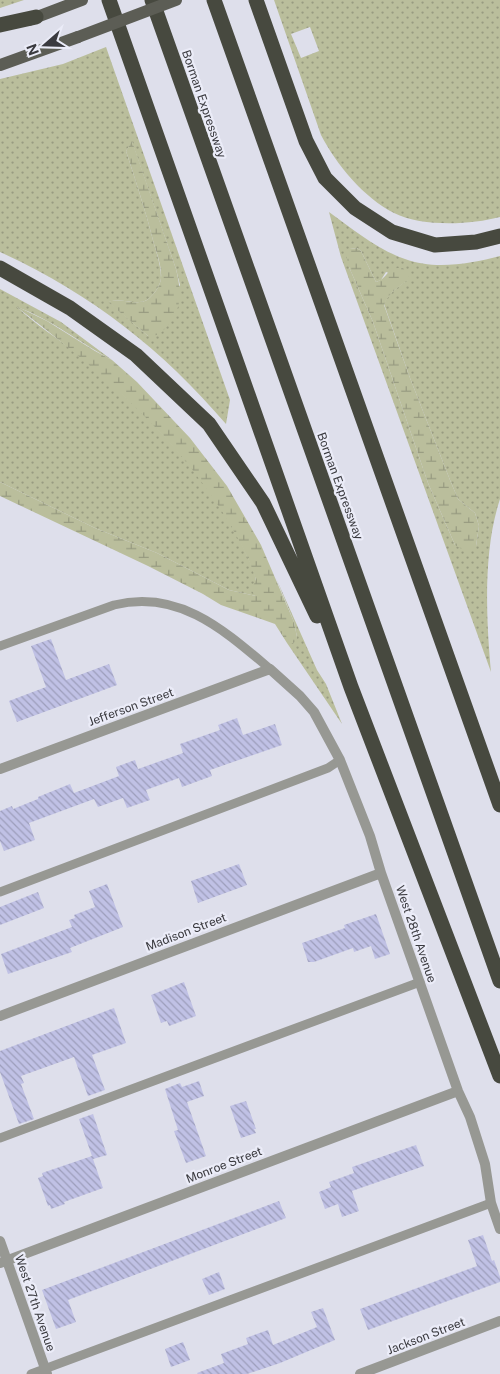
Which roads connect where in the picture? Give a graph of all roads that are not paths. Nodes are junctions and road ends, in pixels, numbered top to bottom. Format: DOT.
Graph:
graph roads {
  1 [pos="82,0"];
  2 [pos="110,0"];
  3 [pos="152,0"];
  4 [pos="176,0"];
  5 [pos="214,0"];
  6 [pos="256,0"];
  7 [pos="36,18"];
  8 [pos="0,25"];
  9 [pos="0,32"];
  10 [pos="0,65"];
  11 [pos="500,236"];
  12 [pos="0,268"];
  13 [pos="0,646"];
  14 [pos="270,669"];
  15 [pos="351,687"];
  16 [pos="340,760"];
  17 [pos="0,769"];
  18 [pos="500,806"];
  19 [pos="382,872"];
  20 [pos="0,892"];
  21 [pos="500,981"];
  22 [pos="420,982"];
  23 [pos="0,1016"];
  24 [pos="500,1076"];
  25 [pos="458,1091"];
  26 [pos="0,1138"];
  27 [pos="491,1203"];
  28 [pos="500,1229"];
  29 [pos="0,1241"];
  30 [pos="3,1262"];
  31 [pos="500,1321"];
  32 [pos="46,1371"];
  33 [pos="31,1374"];
  34 [pos="360,1374"];
  1 -- 7 [label="main road"];
  2 -- 15 [label="highway"];
  3 -- 21 [label="highway, Borman Expressway"];
  4 -- 10 [label="main road, bridge"];
  5 -- 18 [label="highway"];
  6 -- 11 [label="highway"];
  7 -- 8 [label="highway"];
  7 -- 9 [label="main road"];
  12 -- 15 [label="highway"];
  13 -- 14 [label="lane"];
  14 -- 16 [label="street, West 28th Avenue"];
  14 -- 17 [label="street, Jefferson Street"];
  15 -- 24 [label="highway"];
  16 -- 19 [label="street, West 28th Avenue"];
  16 -- 20 [label="lane"];
  19 -- 22 [label="street, West 28th Avenue"];
  19 -- 23 [label="street, Madison Street"];
  22 -- 25 [label="street, West 28th Avenue"];
  22 -- 26 [label="lane"];
  25 -- 27 [label="street, West 28th Avenue"];
  25 -- 30 [label="street, Monroe Street"];
  27 -- 28 [label="street, West 28th Avenue"];
  27 -- 32 [label="lane"];
  29 -- 30 [label="street, West 27th Avenue"];
  30 -- 32 [label="street, West 27th Avenue"];
  31 -- 34 [label="street, Jackson Street"];
  32 -- 33 [label="lane"];
}
